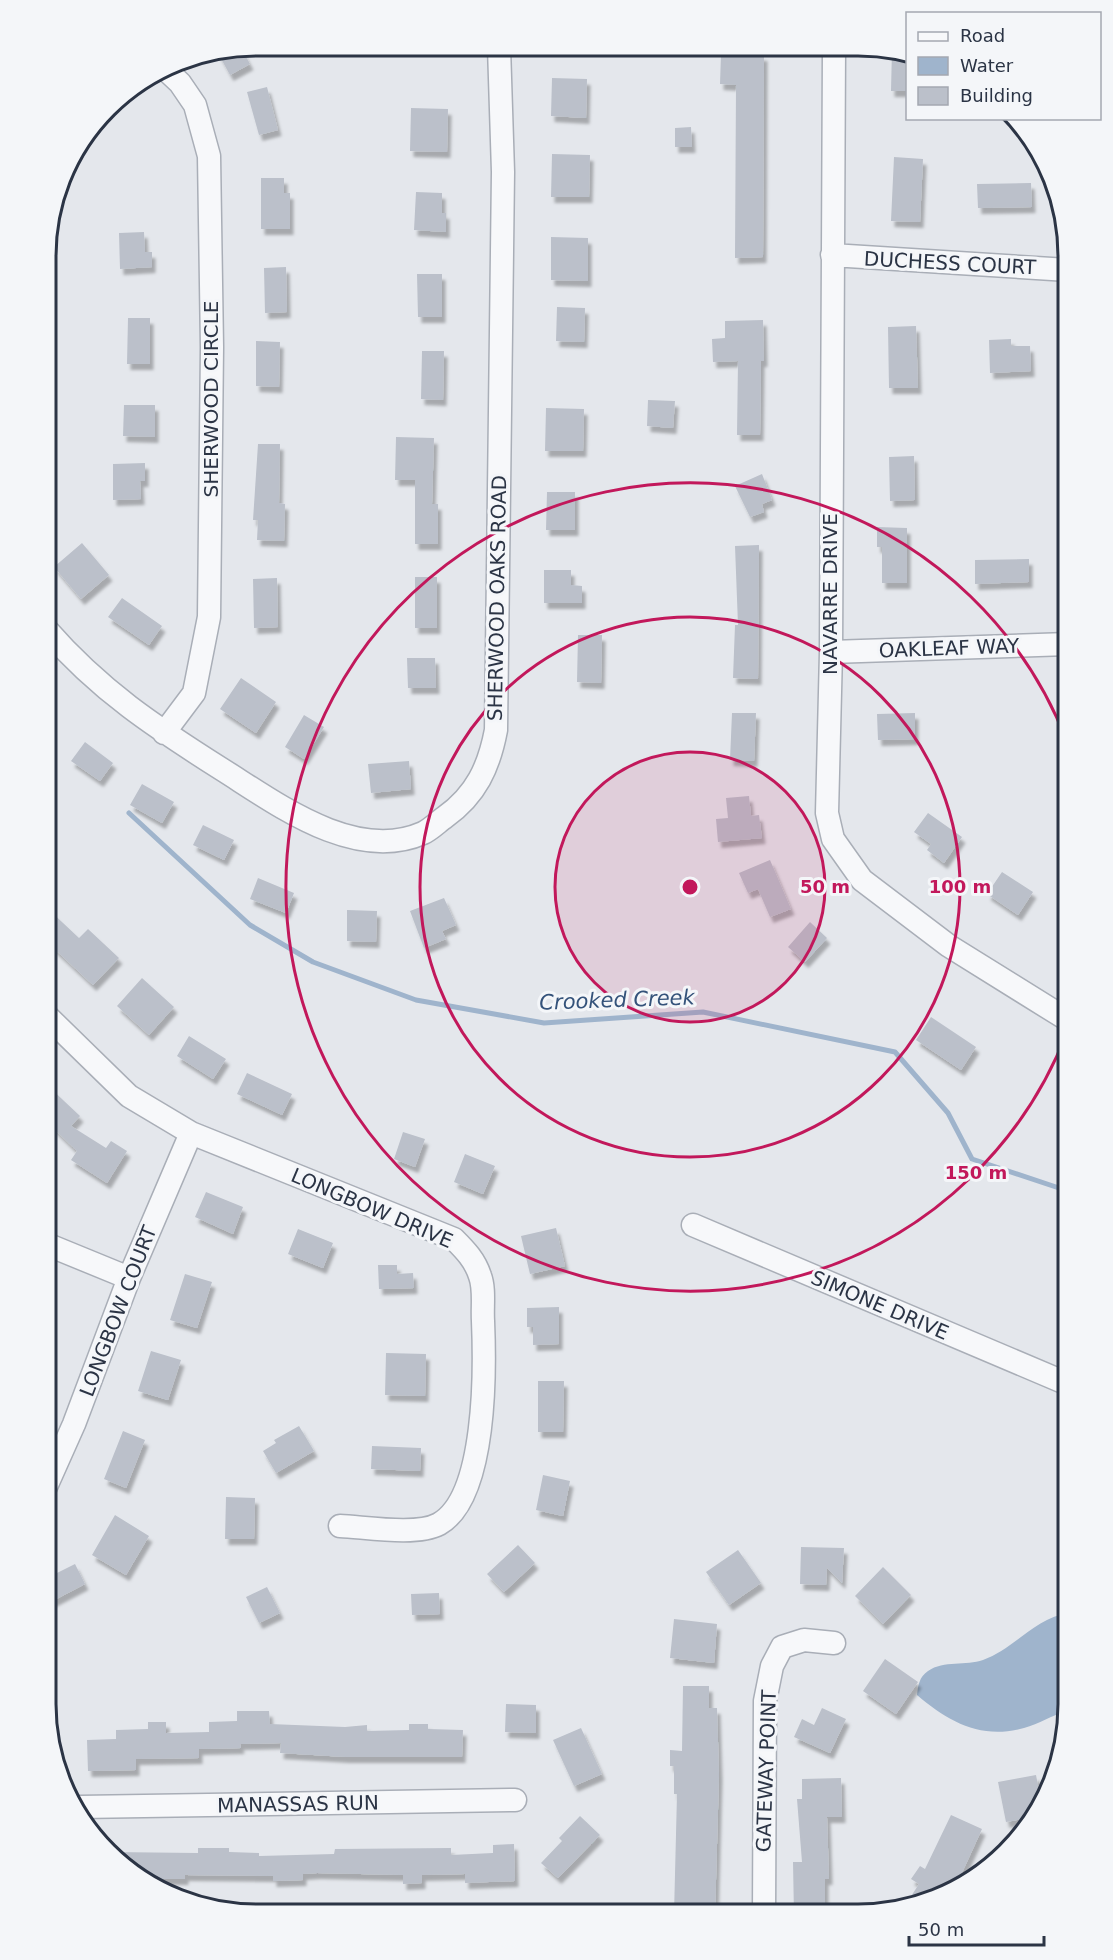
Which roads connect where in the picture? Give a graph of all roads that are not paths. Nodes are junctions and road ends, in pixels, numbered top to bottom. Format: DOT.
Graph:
graph roads {
  1 [pos="499,56"];
  2 [pos="834,56"];
  3 [pos="171,74"];
  4 [pos="832,255"];
  5 [pos="1058,269"];
  6 [pos="56,639"];
  7 [pos="1058,644"];
  8 [pos="831,652"];
  9 [pos="164,733"];
  10 [pos="1057,1013"];
  11 [pos="56,1025"];
  12 [pos="192,1132"];
  13 [pos="693,1225"];
  14 [pos="56,1248"];
  15 [pos="129,1278"];
  16 [pos="1057,1379"];
  17 [pos="56,1464"];
  18 [pos="340,1526"];
  19 [pos="834,1643"];
  20 [pos="515,1800"];
  21 [pos="84,1807"];
  22 [pos="764,1904"];
  1 -- 9 [label="street, SHERWOOD OAKS ROAD"];
  2 -- 4 [label="street, NAVARRE DRIVE"];
  3 -- 9 [label="street, SHERWOOD CIRCLE"];
  4 -- 5 [label="street, DUCHESS COURT"];
  4 -- 8 [label="street, NAVARRE DRIVE"];
  6 -- 9 [label="street, SHERWOOD OAKS ROAD"];
  7 -- 8 [label="street, OAKLEAF WAY"];
  8 -- 10 [label="street, NAVARRE DRIVE"];
  11 -- 12 [label="street, LONGBOW DRIVE"];
  12 -- 15 [label="street, LONGBOW COURT"];
  12 -- 18 [label="street, LONGBOW DRIVE"];
  13 -- 16 [label="street, SIMONE DRIVE"];
  14 -- 15 [label="street"];
  15 -- 17 [label="street, LONGBOW COURT"];
  19 -- 22 [label="street, GATEWAY POINT"];
  20 -- 21 [label="street, MANASSAS RUN"];
}
